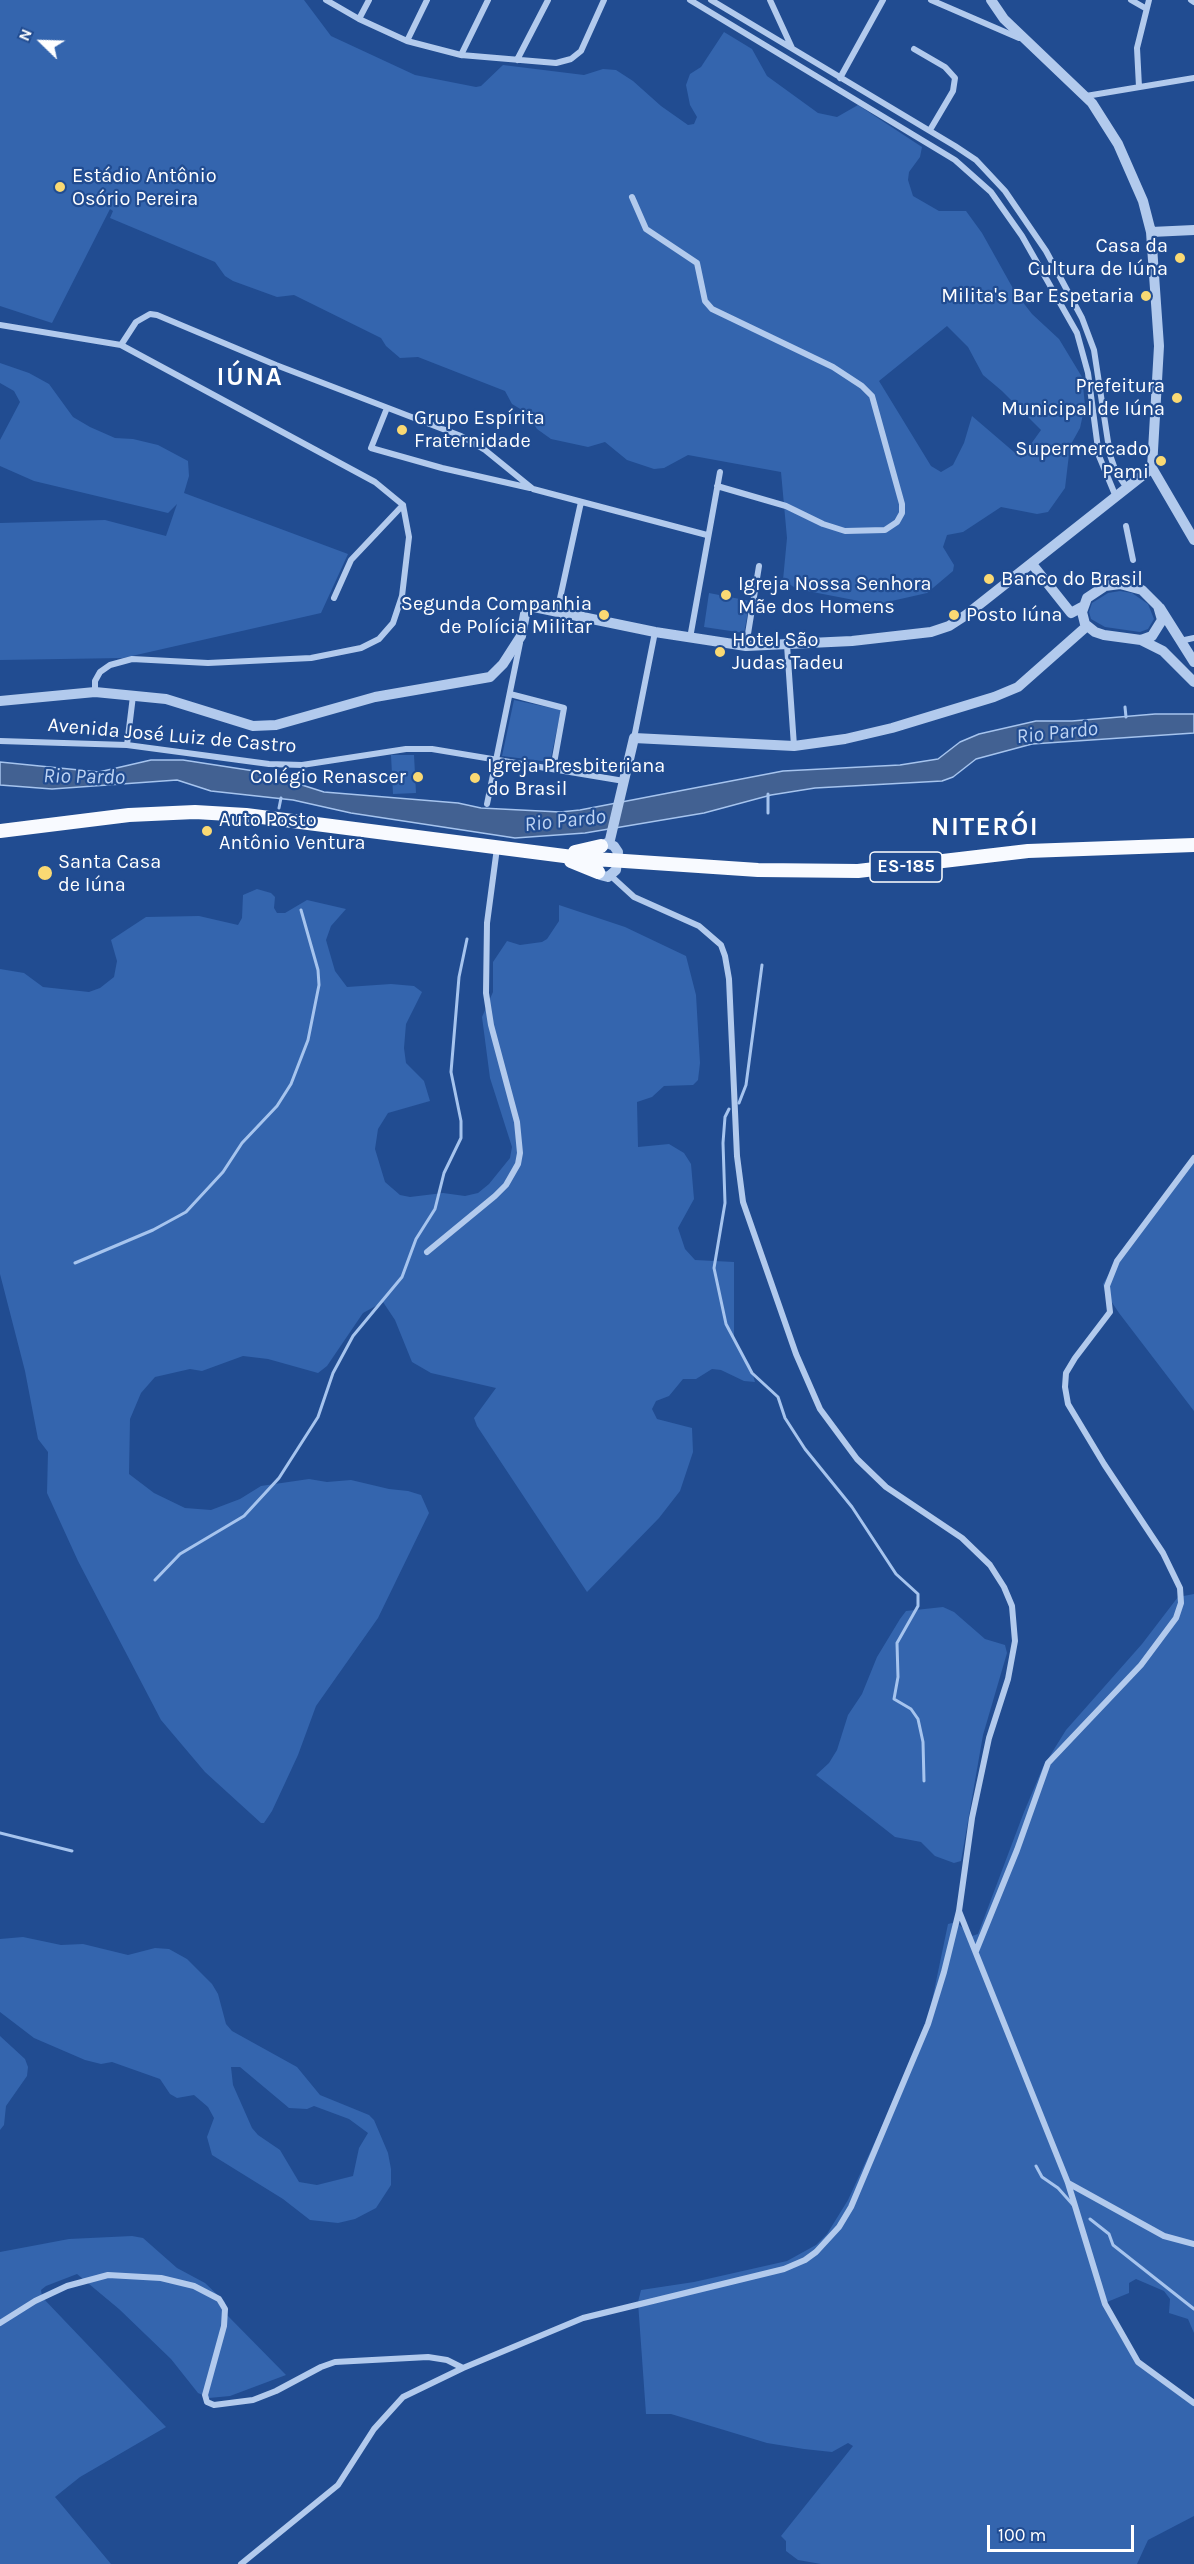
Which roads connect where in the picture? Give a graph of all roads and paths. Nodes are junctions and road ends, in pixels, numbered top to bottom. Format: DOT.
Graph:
graph roads {
  1 [pos="326,0"];
  2 [pos="369,0"];
  3 [pos="427,0"];
  4 [pos="488,0"];
  5 [pos="548,0"];
  6 [pos="604,0"];
  7 [pos="690,0"];
  8 [pos="711,0"];
  9 [pos="770,0"];
  10 [pos="883,0"];
  11 [pos="931,0"];
  12 [pos="991,0"];
  13 [pos="1131,0"];
  14 [pos="1149,0"];
  15 [pos="1145,8"];
  16 [pos="359,19"];
  17 [pos="407,41"];
  18 [pos="1028,42"];
  19 [pos="792,48"];
  20 [pos="914,49"];
  21 [pos="461,55"];
  22 [pos="517,60"];
  23 [pos="840,78"];
  24 [pos="1194,78"];
  25 [pos="1139,87"];
  26 [pos="1086,96"];
  27 [pos="930,130"];
  28 [pos="632,197"];
  29 [pos="1194,230"];
  30 [pos="1151,232"];
  31 [pos="0,324"];
  32 [pos="122,345"];
  33 [pos="387,408"];
  34 [pos="1152,468"];
  35 [pos="720,472"];
  36 [pos="717,486"];
  37 [pos="1127,488"];
  38 [pos="533,489"];
  39 [pos="1116,496"];
  40 [pos="581,502"];
  41 [pos="403,505"];
  42 [pos="1126,526"];
  43 [pos="707,535"];
  44 [pos="1194,540"];
  45 [pos="1133,560"];
  46 [pos="1032,564"];
  47 [pos="759,566"];
  48 [pos="334,598"];
  49 [pos="1158,606"];
  50 [pos="1082,607"];
  51 [pos="557,612"];
  52 [pos="1087,627"];
  53 [pos="655,632"];
  54 [pos="522,636"];
  55 [pos="690,638"];
  56 [pos="1194,638"];
  57 [pos="1141,640"];
  58 [pos="1180,641"];
  59 [pos="787,645"];
  60 [pos="746,646"];
  61 [pos="1194,662"];
  62 [pos="1194,682"];
  63 [pos="95,692"];
  64 [pos="510,694"];
  65 [pos="133,696"];
  66 [pos="0,701"];
  67 [pos="634,738"];
  68 [pos="0,741"];
  69 [pos="127,745"];
  70 [pos="794,746"];
  71 [pos="496,761"];
  72 [pos="553,769"];
  73 [pos="625,781"];
  74 [pos="487,804"];
  75 [pos="0,831"];
  76 [pos="1194,845"];
  77 [pos="497,848"];
  78 [pos="549,854"];
  79 [pos="606,860"];
  80 [pos="1194,1158"];
  81 [pos="427,1252"];
  82 [pos="958,1911"];
  83 [pos="976,1951"];
  84 [pos="1068,2183"];
  85 [pos="1194,2244"];
  86 [pos="0,2323"];
  87 [pos="463,2368"];
  88 [pos="1194,2403"];
  89 [pos="241,2564"];
  1 -- 16 [label="street"];
  2 -- 16 [label="street"];
  3 -- 17 [label="street"];
  4 -- 21 [label="street"];
  5 -- 22 [label="street"];
  6 -- 22 [label="street"];
  7 -- 39 [label="street"];
  8 -- 19 [label="street"];
  9 -- 19 [label="street"];
  10 -- 23 [label="street"];
  11 -- 18 [label="street"];
  12 -- 18 [label="street"];
  13 -- 15 [label="street"];
  14 -- 15 [label="street"];
  15 -- 25 [label="street"];
  16 -- 17 [label="street"];
  17 -- 21 [label="street"];
  18 -- 26 [label="street"];
  19 -- 23 [label="street"];
  20 -- 27 [label="street"];
  21 -- 22 [label="street"];
  23 -- 27 [label="street"];
  24 -- 25 [label="street"];
  25 -- 26 [label="street"];
  26 -- 30 [label="street"];
  27 -- 37 [label="street"];
  28 -- 36 [label="street"];
  29 -- 30 [label="street"];
  30 -- 34 [label="street"];
  31 -- 32 [label="street"];
  32 -- 33 [label="street"];
  32 -- 41 [label="street"];
  33 -- 38 [label="street"];
  33 -- 38 [label="street"];
  34 -- 37 [label="street"];
  34 -- 44 [label="street"];
  35 -- 36 [label="street"];
  36 -- 43 [label="street"];
  37 -- 39 [label="street"];
  38 -- 40 [label="street"];
  39 -- 46 [label="street"];
  40 -- 43 [label="street"];
  40 -- 51 [label="street"];
  41 -- 48 [label="street"];
  41 -- 63 [label="street"];
  42 -- 45 [label="street"];
  43 -- 55 [label="street"];
  46 -- 50 [label="street"];
  46 -- 59 [label="street"];
  47 -- 60 [label="street"];
  49 -- 50 [label="street"];
  49 -- 57 [label="street"];
  49 -- 58 [label="street"];
  50 -- 52 [label="street"];
  51 -- 53 [label="street"];
  51 -- 54 [label="street"];
  52 -- 57 [label="street"];
  52 -- 70 [label="street"];
  53 -- 55 [label="street"];
  53 -- 67 [label="street"];
  54 -- 64 [label="street"];
  54 -- 65 [label="street"];
  55 -- 60 [label="street"];
  56 -- 58 [label="street"];
  57 -- 62 [label="street"];
  58 -- 61 [label="street"];
  59 -- 60 [label="street"];
  59 -- 70 [label="street"];
  63 -- 65 [label="street"];
  63 -- 66 [label="street"];
  64 -- 71 [label="street"];
  64 -- 72 [label="street"];
  65 -- 69 [label="street"];
  67 -- 70 [label="street"];
  67 -- 73 [label="street"];
  68 -- 69 [label="street, Avenida José Luiz de Castro"];
  69 -- 71 [label="street, Avenida José Luiz de Castro"];
  71 -- 72 [label="street, Avenida José Luiz de Castro"];
  71 -- 74 [label="street"];
  72 -- 73 [label="street, Avenida José Luiz de Castro"];
  73 -- 79 [label="street"];
  75 -- 77 [label="main road"];
  76 -- 79 [label="main road, ES-185"];
  77 -- 78 [label="main road"];
  77 -- 81 [label="street"];
  78 -- 79 [label="main road"];
  78 -- 79 [label="main road"];
  79 -- 82 [label="street"];
  80 -- 83 [label="street"];
  82 -- 83 [label="street"];
  82 -- 87 [label="street"];
  83 -- 84 [label="street"];
  84 -- 85 [label="street"];
  84 -- 88 [label="street"];
  86 -- 87 [label="street"];
  87 -- 89 [label="street"];
}
